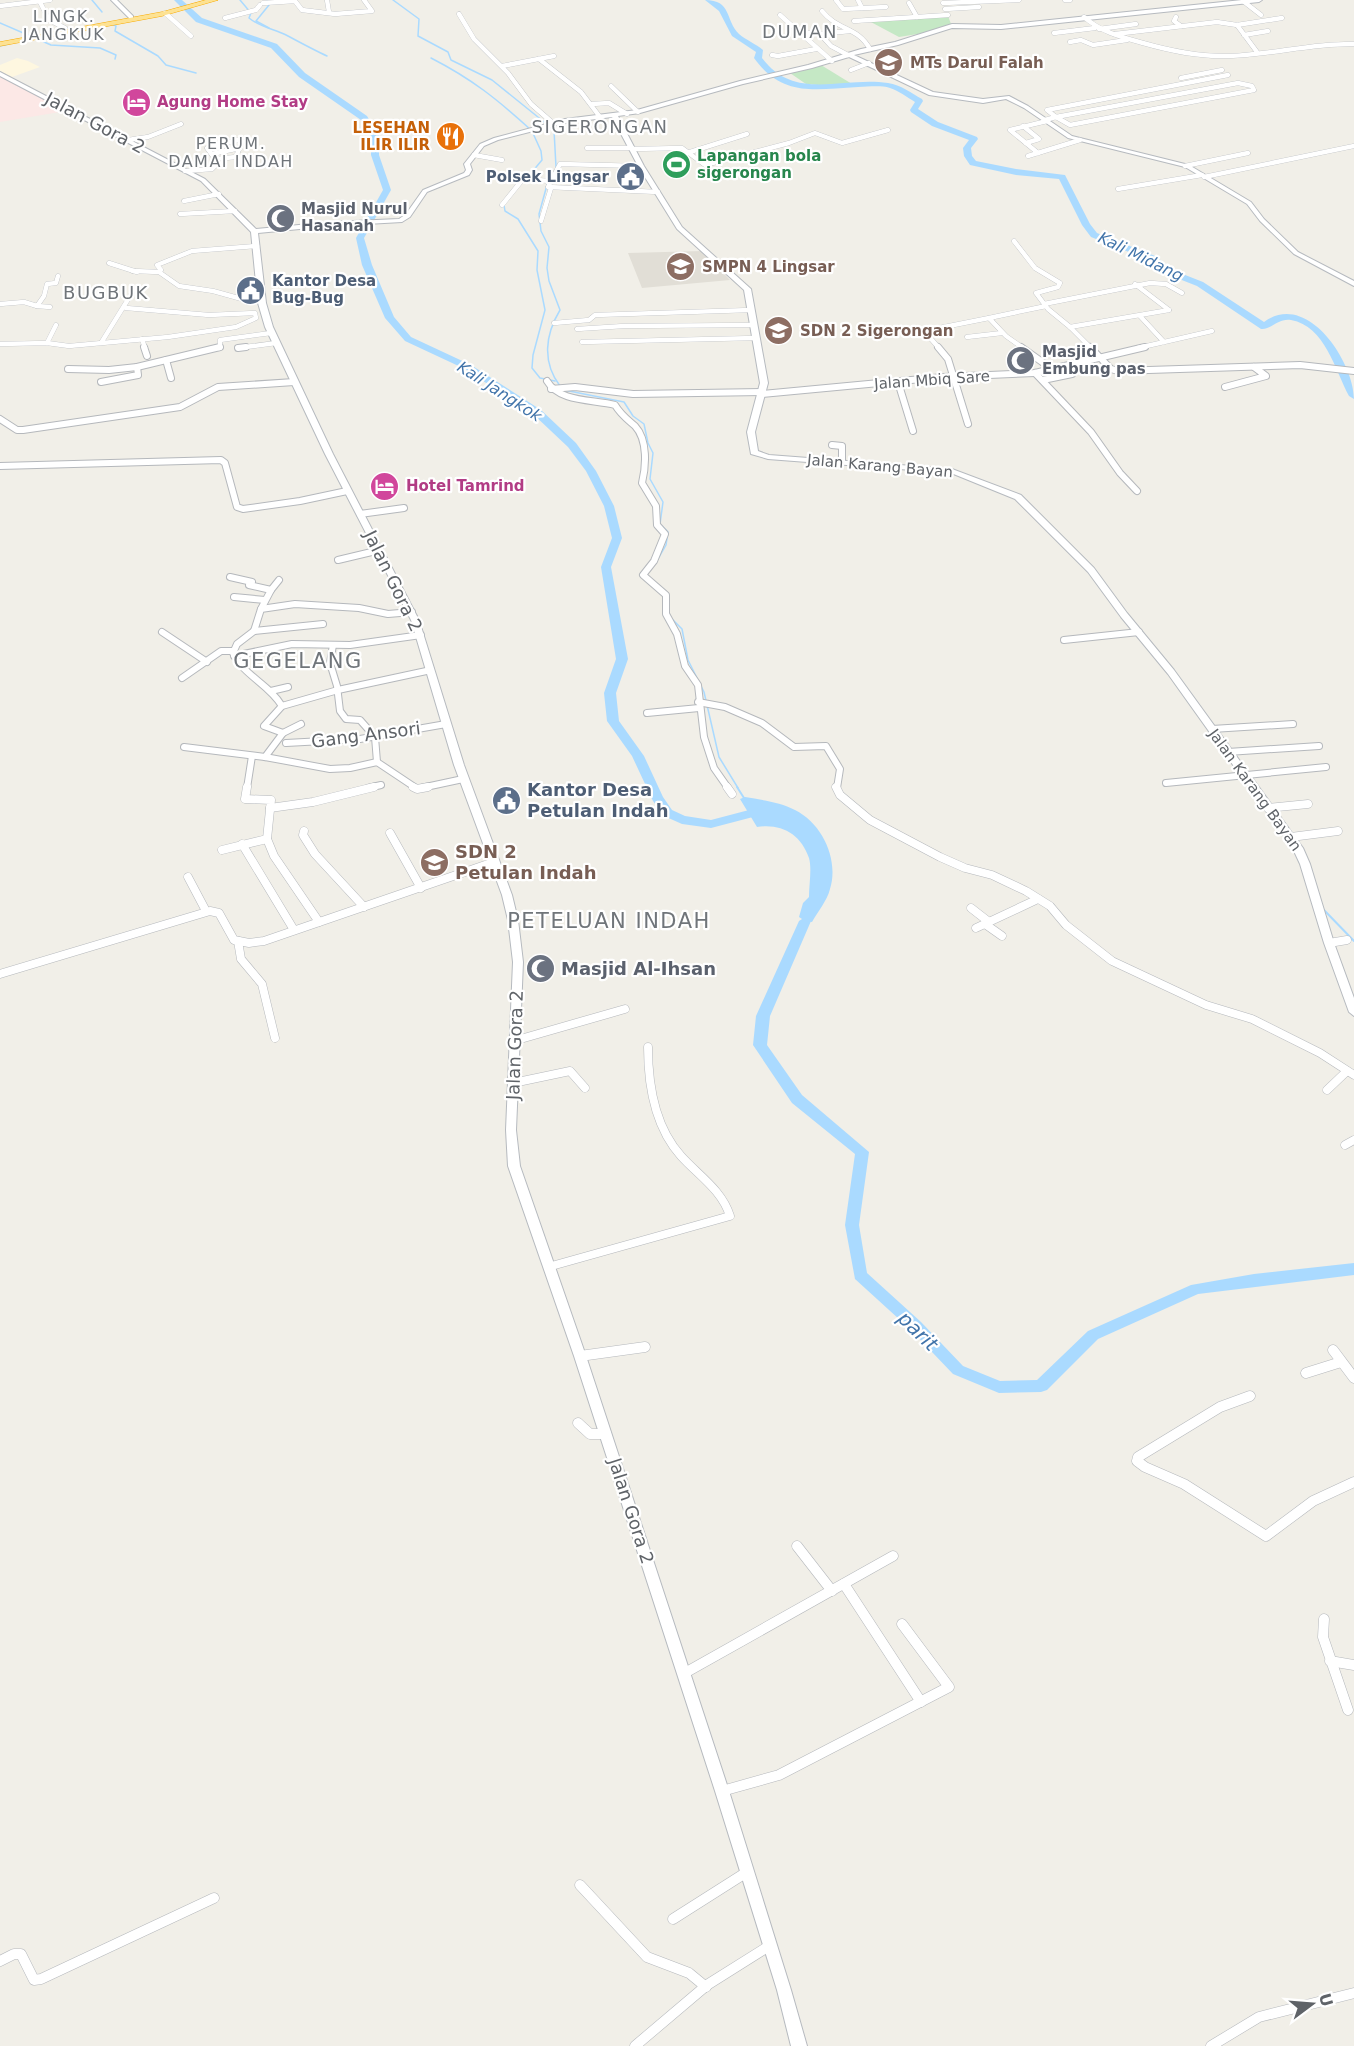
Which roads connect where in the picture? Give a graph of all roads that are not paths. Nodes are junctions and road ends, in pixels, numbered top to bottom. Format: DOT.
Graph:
graph roads {
  1 [pos="50,0"];
  2 [pos="114,0"];
  3 [pos="214,0"];
  4 [pos="327,0"];
  5 [pos="364,0"];
  6 [pos="836,0"];
  7 [pos="858,0"];
  8 [pos="883,0"];
  9 [pos="1019,0"];
  10 [pos="1065,0"];
  11 [pos="1070,0"];
  12 [pos="1258,0"];
  13 [pos="30,1"];
  14 [pos="42,1"];
  15 [pos="296,1"];
  16 [pos="942,1"];
  17 [pos="965,1"];
  18 [pos="987,1"];
  19 [pos="1243,1"];
  20 [pos="199,3"];
  21 [pos="263,3"];
  22 [pos="909,3"];
  23 [pos="0,6"];
  24 [pos="886,7"];
  25 [pos="979,7"];
  26 [pos="862,8"];
  27 [pos="945,9"];
  28 [pos="822,11"];
  29 [pos="166,12"];
  30 [pos="329,12"];
  31 [pos="459,14"];
  32 [pos="780,15"];
  33 [pos="948,15"];
  34 [pos="1261,15"];
  35 [pos="131,17"];
  36 [pos="917,17"];
  37 [pos="1084,17"];
  38 [pos="1176,17"];
  39 [pos="225,18"];
  40 [pos="1282,18"];
  41 [pos="892,19"];
  42 [pos="854,21"];
  43 [pos="1136,24"];
  44 [pos="1237,25"];
  45 [pos="954,26"];
  46 [pos="1181,26"];
  47 [pos="1096,28"];
  48 [pos="71,29"];
  49 [pos="850,31"];
  50 [pos="1268,31"];
  51 [pos="801,32"];
  52 [pos="1054,33"];
  53 [pos="820,34"];
  54 [pos="1111,34"];
  55 [pos="1244,34"];
  56 [pos="191,36"];
  57 [pos="1128,40"];
  58 [pos="1070,42"];
  59 [pos="0,43"];
  60 [pos="1354,44"];
  61 [pos="816,49"];
  62 [pos="870,49"];
  63 [pos="1257,52"];
  64 [pos="772,55"];
  65 [pos="849,55"];
  66 [pos="554,56"];
  67 [pos="539,59"];
  68 [pos="832,61"];
  69 [pos="869,63"];
  70 [pos="502,66"];
  71 [pos="851,70"];
  72 [pos="0,74"];
  73 [pos="1228,75"];
  74 [pos="1187,83"];
  75 [pos="1239,83"];
  76 [pos="611,86"];
  77 [pos="1198,90"];
  78 [pos="1117,96"];
  79 [pos="1209,99"];
  80 [pos="592,104"];
  81 [pos="1128,104"];
  82 [pos="638,112"];
  83 [pos="1138,113"];
  84 [pos="627,114"];
  85 [pos="615,116"];
  86 [pos="600,117"];
  87 [pos="1057,117"];
  88 [pos="1046,121"];
  89 [pos="181,124"];
  90 [pos="551,125"];
  91 [pos="1023,126"];
  92 [pos="888,130"];
  93 [pos="747,134"];
  94 [pos="128,140"];
  95 [pos="1080,140"];
  96 [pos="1026,144"];
  97 [pos="1354,146"];
  98 [pos="586,148"];
  99 [pos="632,149"];
  100 [pos="687,153"];
  101 [pos="1038,153"];
  102 [pos="1248,153"];
  103 [pos="474,155"];
  104 [pos="1028,156"];
  105 [pos="214,157"];
  106 [pos="502,160"];
  107 [pos="641,166"];
  108 [pos="1185,166"];
  109 [pos="185,171"];
  110 [pos="1203,176"];
  111 [pos="548,181"];
  112 [pos="551,189"];
  113 [pos="1118,189"];
  114 [pos="658,192"];
  115 [pos="219,194"];
  116 [pos="184,201"];
  117 [pos="502,205"];
  118 [pos="235,210"];
  119 [pos="180,214"];
  120 [pos="541,221"];
  121 [pos="254,231"];
  122 [pos="1014,241"];
  123 [pos="257,246"];
  124 [pos="109,263"];
  125 [pos="159,272"];
  126 [pos="58,276"];
  127 [pos="1148,280"];
  128 [pos="1135,284"];
  129 [pos="1354,284"];
  130 [pos="132,293"];
  131 [pos="1182,293"];
  132 [pos="257,300"];
  133 [pos="1044,303"];
  134 [pos="0,304"];
  135 [pos="38,306"];
  136 [pos="50,307"];
  137 [pos="126,308"];
  138 [pos="751,310"];
  139 [pos="259,312"];
  140 [pos="1140,316"];
  141 [pos="989,318"];
  142 [pos="554,323"];
  143 [pos="56,325"];
  144 [pos="753,325"];
  145 [pos="1070,327"];
  146 [pos="577,329"];
  147 [pos="1212,331"];
  148 [pos="271,333"];
  149 [pos="1002,333"];
  150 [pos="967,337"];
  151 [pos="756,338"];
  152 [pos="142,339"];
  153 [pos="582,342"];
  154 [pos="1164,342"];
  155 [pos="47,343"];
  156 [pos="101,343"];
  157 [pos="276,344"];
  158 [pos="0,345"];
  159 [pos="238,348"];
  160 [pos="147,356"];
  161 [pos="1100,358"];
  162 [pos="166,360"];
  163 [pos="137,367"];
  164 [pos="1254,367"];
  165 [pos="68,369"];
  166 [pos="1052,369"];
  167 [pos="109,370"];
  168 [pos="1354,371"];
  169 [pos="1035,373"];
  170 [pos="1072,374"];
  171 [pos="954,376"];
  172 [pos="116,378"];
  173 [pos="171,378"];
  174 [pos="1043,380"];
  175 [pos="547,381"];
  176 [pos="101,382"];
  177 [pos="294,382"];
  178 [pos="898,382"];
  179 [pos="1225,387"];
  180 [pos="552,389"];
  181 [pos="763,393"];
  182 [pos="0,419"];
  183 [pos="968,424"];
  184 [pos="913,431"];
  185 [pos="832,445"];
  186 [pos="842,461"];
  187 [pos="0,466"];
  188 [pos="347,491"];
  189 [pos="1137,491"];
  190 [pos="404,508"];
  191 [pos="360,514"];
  192 [pos="380,550"];
  193 [pos="338,560"];
  194 [pos="230,577"];
  195 [pos="279,580"];
  196 [pos="272,590"];
  197 [pos="234,597"];
  198 [pos="265,600"];
  199 [pos="261,609"];
  200 [pos="411,612"];
  201 [pos="323,624"];
  202 [pos="254,631"];
  203 [pos="162,632"];
  204 [pos="1139,632"];
  205 [pos="421,635"];
  206 [pos="1064,640"];
  207 [pos="333,645"];
  208 [pos="233,653"];
  209 [pos="207,662"];
  210 [pos="431,670"];
  211 [pos="182,678"];
  212 [pos="288,687"];
  213 [pos="338,690"];
  214 [pos="271,692"];
  215 [pos="699,704"];
  216 [pos="282,706"];
  217 [pos="647,712"];
  218 [pos="301,724"];
  219 [pos="446,724"];
  220 [pos="1293,724"];
  221 [pos="1212,729"];
  222 [pos="283,733"];
  223 [pos="375,737"];
  224 [pos="286,743"];
  225 [pos="1318,746"];
  226 [pos="184,747"];
  227 [pos="1228,752"];
  228 [pos="252,756"];
  229 [pos="265,757"];
  230 [pos="377,762"];
  231 [pos="1326,767"];
  232 [pos="1245,776"];
  233 [pos="463,778"];
  234 [pos="1166,783"];
  235 [pos="381,785"];
  236 [pos="732,794"];
  237 [pos="1308,804"];
  238 [pos="270,808"];
  239 [pos="1268,808"];
  240 [pos="304,831"];
  241 [pos="1338,831"];
  242 [pos="390,832"];
  243 [pos="1291,837"];
  244 [pos="267,839"];
  245 [pos="242,844"];
  246 [pos="222,850"];
  247 [pos="494,862"];
  248 [pos="188,877"];
  249 [pos="421,888"];
  250 [pos="1038,899"];
  251 [pos="364,907"];
  252 [pos="971,908"];
  253 [pos="206,911"];
  254 [pos="319,922"];
  255 [pos="987,923"];
  256 [pos="976,928"];
  257 [pos="294,930"];
  258 [pos="1002,936"];
  259 [pos="1347,940"];
  260 [pos="238,941"];
  261 [pos="1329,943"];
  262 [pos="0,974"];
  263 [pos="625,1009"];
  264 [pos="1354,1012"];
  265 [pos="275,1038"];
  266 [pos="517,1040"];
  267 [pos="648,1047"];
  268 [pos="1351,1073"];
  269 [pos="513,1083"];
  270 [pos="585,1088"];
  271 [pos="1327,1090"];
  272 [pos="1354,1140"];
  273 [pos="1345,1145"];
  274 [pos="548,1267"];
  275 [pos="645,1347"];
  276 [pos="1333,1350"];
  277 [pos="580,1356"];
  278 [pos="1341,1362"];
  279 [pos="1306,1373"];
  280 [pos="1354,1378"];
  281 [pos="1250,1396"];
  282 [pos="578,1423"];
  283 [pos="606,1434"];
  284 [pos="1354,1482"];
  285 [pos="797,1546"];
  286 [pos="893,1556"];
  287 [pos="844,1584"];
  288 [pos="832,1591"];
  289 [pos="1324,1619"];
  290 [pos="902,1624"];
  291 [pos="1330,1661"];
  292 [pos="1354,1665"];
  293 [pos="683,1674"];
  294 [pos="921,1702"];
  295 [pos="1348,1710"];
  296 [pos="722,1791"];
  297 [pos="747,1872"];
  298 [pos="580,1886"];
  299 [pos="214,1898"];
  300 [pos="673,1919"];
  301 [pos="769,1946"];
  302 [pos="0,1961"];
  303 [pos="708,1984"];
  304 [pos="1354,1993"];
  305 [pos="635,2046"];
  306 [pos="799,2046"];
  307 [pos="1211,2046"];
  1 -- 14 [label="street"];
  2 -- 35 [label="street"];
  3 -- 20 [label="highway"];
  4 -- 30 [label="street"];
  5 -- 30 [label="street"];
  6 -- 26 [label="street"];
  7 -- 26 [label="street"];
  8 -- 24 [label="street"];
  9 -- 18 [label="street"];
  10 -- 11 [label="street"];
  12 -- 19 [label="street"];
  13 -- 14 [label="street"];
  13 -- 23 [label="street"];
  14 -- 48 [label="street"];
  15 -- 21 [label="street"];
  15 -- 30 [label="street"];
  16 -- 17 [label="street"];
  16 -- 27 [label="street"];
  17 -- 18 [label="street"];
  19 -- 34 [label="street"];
  19 -- 37 [label="street"];
  20 -- 29 [label="highway"];
  21 -- 39 [label="street"];
  22 -- 36 [label="street"];
  24 -- 26 [label="street"];
  24 -- 41 [label="street"];
  25 -- 27 [label="street"];
  27 -- 33 [label="street"];
  28 -- 49 [label="street"];
  29 -- 35 [label="highway"];
  29 -- 48 [label="highway"];
  29 -- 56 [label="street"];
  31 -- 70 [label="street"];
  32 -- 51 [label="street"];
  33 -- 36 [label="street"];
  33 -- 45 [label="street"];
  35 -- 48 [label="highway"];
  36 -- 41 [label="street"];
  37 -- 45 [label="street"];
  37 -- 47 [label="street"];
  38 -- 46 [label="street"];
  40 -- 44 [label="street"];
  41 -- 42 [label="street"];
  43 -- 47 [label="street"];
  44 -- 46 [label="street"];
  44 -- 55 [label="street"];
  45 -- 62 [label="street"];
  46 -- 54 [label="street"];
  47 -- 52 [label="street"];
  47 -- 54 [label="street"];
  48 -- 59 [label="highway"];
  49 -- 53 [label="street"];
  49 -- 62 [label="street"];
  50 -- 55 [label="street"];
  51 -- 53 [label="street"];
  51 -- 61 [label="street"];
  53 -- 65 [label="street"];
  54 -- 57 [label="street"];
  55 -- 63 [label="street"];
  57 -- 58 [label="street"];
  57 -- 63 [label="street"];
  60 -- 63 [label="street"];
  61 -- 64 [label="street"];
  61 -- 68 [label="street"];
  62 -- 65 [label="street"];
  65 -- 68 [label="street"];
  65 -- 69 [label="street"];
  66 -- 67 [label="street"];
  67 -- 70 [label="street"];
  67 -- 80 [label="street"];
  68 -- 82 [label="street"];
  69 -- 71 [label="street"];
  69 -- 88 [label="street"];
  70 -- 90 [label="street"];
  72 -- 94 [label="street, Jalan Gora 2"];
  73 -- 74 [label="street"];
  73 -- 74 [label="street"];
  73 -- 75 [label="street"];
  74 -- 77 [label="street"];
  74 -- 78 [label="street"];
  75 -- 77 [label="street"];
  75 -- 79 [label="street"];
  76 -- 82 [label="street"];
  77 -- 79 [label="street"];
  77 -- 81 [label="street"];
  78 -- 81 [label="street"];
  78 -- 87 [label="street"];
  79 -- 83 [label="street"];
  80 -- 84 [label="street"];
  80 -- 86 [label="street"];
  81 -- 83 [label="street"];
  81 -- 87 [label="street"];
  82 -- 84 [label="street"];
  83 -- 87 [label="street"];
  84 -- 85 [label="street"];
  85 -- 86 [label="street"];
  85 -- 99 [label="street, Jalan Karang Bayan"];
  86 -- 90 [label="street"];
  87 -- 88 [label="street"];
  88 -- 91 [label="street"];
  88 -- 95 [label="street"];
  89 -- 94 [label="street"];
  90 -- 103 [label="street"];
  91 -- 96 [label="street"];
  91 -- 96 [label="street"];
  92 -- 100 [label="street"];
  93 -- 100 [label="street"];
  94 -- 109 [label="street, Jalan Gora 2"];
  95 -- 101 [label="street"];
  95 -- 108 [label="street"];
  96 -- 101 [label="street"];
  97 -- 110 [label="street"];
  98 -- 99 [label="street"];
  99 -- 100 [label="street"];
  99 -- 107 [label="street, Jalan Karang Bayan"];
  101 -- 104 [label="street"];
  102 -- 108 [label="street"];
  103 -- 106 [label="street"];
  103 -- 121 [label="street"];
  105 -- 105 [label="street"];
  105 -- 109 [label="street"];
  107 -- 111 [label="street"];
  107 -- 114 [label="street, Jalan Karang Bayan"];
  108 -- 110 [label="street"];
  109 -- 115 [label="street, Jalan Gora 2"];
  110 -- 113 [label="street"];
  110 -- 129 [label="street"];
  111 -- 112 [label="street"];
  111 -- 117 [label="street"];
  112 -- 114 [label="street"];
  112 -- 120 [label="street"];
  114 -- 138 [label="street, Jalan Karang Bayan"];
  115 -- 116 [label="street"];
  115 -- 118 [label="street, Jalan Gora 2"];
  118 -- 119 [label="street"];
  118 -- 121 [label="street, Jalan Gora 2"];
  121 -- 123 [label="street, Jalan Gora 2"];
  122 -- 133 [label="street"];
  123 -- 125 [label="street"];
  123 -- 132 [label="street, Jalan Gora 2"];
  124 -- 125 [label="street"];
  125 -- 132 [label="street"];
  126 -- 135 [label="street"];
  127 -- 128 [label="street"];
  128 -- 131 [label="street"];
  128 -- 133 [label="street"];
  128 -- 140 [label="street"];
  130 -- 137 [label="street"];
  132 -- 139 [label="street, Jalan Gora 2"];
  133 -- 141 [label="street"];
  133 -- 145 [label="street"];
  134 -- 135 [label="street"];
  135 -- 136 [label="street"];
  137 -- 139 [label="street"];
  137 -- 156 [label="street"];
  138 -- 142 [label="street"];
  138 -- 144 [label="street, Jalan Karang Bayan"];
  139 -- 148 [label="street, Jalan Gora 2"];
  139 -- 152 [label="street"];
  140 -- 145 [label="street"];
  140 -- 154 [label="street"];
  141 -- 149 [label="street"];
  141 -- 171 [label="street"];
  143 -- 155 [label="street"];
  144 -- 146 [label="street"];
  144 -- 151 [label="street, Jalan Karang Bayan"];
  145 -- 161 [label="street"];
  147 -- 154 [label="street, Jalan Mbiq Sare"];
  148 -- 157 [label="street, Jalan Gora 2"];
  148 -- 162 [label="street"];
  149 -- 150 [label="street"];
  149 -- 166 [label="street"];
  151 -- 153 [label="street"];
  151 -- 181 [label="street, Jalan Karang Bayan"];
  152 -- 156 [label="street"];
  152 -- 160 [label="street"];
  154 -- 161 [label="street, Jalan Mbiq Sare"];
  155 -- 156 [label="street"];
  155 -- 158 [label="street"];
  157 -- 159 [label="street"];
  157 -- 177 [label="street, Jalan Gora 2"];
  161 -- 164 [label="street"];
  161 -- 166 [label="street, Jalan Mbiq Sare"];
  162 -- 163 [label="street"];
  162 -- 173 [label="street"];
  163 -- 167 [label="street"];
  163 -- 172 [label="street"];
  164 -- 168 [label="street"];
  164 -- 179 [label="street"];
  165 -- 167 [label="street"];
  166 -- 169 [label="street, Jalan Mbiq Sare"];
  167 -- 172 [label="street"];
  169 -- 171 [label="street, Jalan Mbiq Sare"];
  169 -- 174 [label="street"];
  170 -- 174 [label="street"];
  171 -- 178 [label="street, Jalan Mbiq Sare"];
  171 -- 183 [label="street"];
  172 -- 176 [label="street"];
  174 -- 189 [label="street"];
  175 -- 180 [label="street"];
  177 -- 182 [label="street"];
  177 -- 188 [label="street, Jalan Gora 2"];
  178 -- 181 [label="street, Jalan Mbiq Sare"];
  178 -- 184 [label="street"];
  180 -- 181 [label="street, Jalan Mbiq Sare"];
  180 -- 215 [label="street"];
  181 -- 186 [label="street, Jalan Karang Bayan"];
  185 -- 186 [label="street"];
  186 -- 204 [label="street, Jalan Karang Bayan"];
  187 -- 188 [label="street"];
  188 -- 191 [label="street, Jalan Gora 2"];
  190 -- 191 [label="street"];
  191 -- 192 [label="street, Jalan Gora 2"];
  192 -- 193 [label="street"];
  192 -- 200 [label="street, Jalan Gora 2"];
  194 -- 196 [label="street"];
  195 -- 196 [label="street"];
  196 -- 198 [label="street"];
  197 -- 198 [label="street"];
  198 -- 199 [label="street"];
  199 -- 200 [label="street"];
  199 -- 202 [label="street"];
  200 -- 205 [label="street, Jalan Gora 2"];
  201 -- 202 [label="street"];
  202 -- 208 [label="street"];
  203 -- 209 [label="street"];
  204 -- 206 [label="street"];
  204 -- 221 [label="street, Jalan Karang Bayan"];
  205 -- 207 [label="street"];
  205 -- 210 [label="street, Jalan Gora 2"];
  207 -- 208 [label="street"];
  207 -- 213 [label="street"];
  208 -- 209 [label="street"];
  208 -- 214 [label="street"];
  209 -- 211 [label="street"];
  210 -- 213 [label="street"];
  210 -- 219 [label="street, Jalan Gora 2"];
  212 -- 214 [label="street"];
  213 -- 216 [label="street"];
  213 -- 223 [label="street"];
  214 -- 216 [label="street"];
  215 -- 217 [label="street"];
  215 -- 236 [label="street"];
  215 -- 250 [label="street"];
  216 -- 222 [label="street"];
  218 -- 222 [label="street"];
  219 -- 223 [label="street, Gang Ansori"];
  219 -- 233 [label="street, Jalan Gora 2"];
  220 -- 221 [label="street"];
  221 -- 227 [label="street, Jalan Karang Bayan"];
  222 -- 229 [label="street"];
  223 -- 224 [label="street, Gang Ansori"];
  223 -- 230 [label="street"];
  225 -- 227 [label="street"];
  226 -- 228 [label="street"];
  227 -- 232 [label="street, Jalan Karang Bayan"];
  228 -- 229 [label="street"];
  228 -- 238 [label="street"];
  229 -- 230 [label="street"];
  230 -- 233 [label="street"];
  231 -- 232 [label="street"];
  232 -- 234 [label="street"];
  232 -- 239 [label="street, Jalan Karang Bayan"];
  233 -- 247 [label="street, Jalan Gora 2"];
  235 -- 238 [label="street"];
  237 -- 239 [label="street"];
  238 -- 244 [label="street"];
  239 -- 243 [label="street, Jalan Karang Bayan"];
  240 -- 251 [label="street"];
  241 -- 243 [label="street"];
  242 -- 249 [label="street"];
  243 -- 261 [label="street, Jalan Karang Bayan"];
  244 -- 245 [label="street"];
  244 -- 254 [label="street"];
  245 -- 246 [label="street"];
  245 -- 257 [label="street"];
  247 -- 249 [label="street"];
  247 -- 266 [label="street, Jalan Gora 2"];
  248 -- 253 [label="street"];
  249 -- 251 [label="street"];
  250 -- 255 [label="street"];
  250 -- 268 [label="street"];
  251 -- 254 [label="street"];
  252 -- 255 [label="street"];
  253 -- 260 [label="street"];
  253 -- 262 [label="street"];
  254 -- 257 [label="street"];
  255 -- 256 [label="street"];
  255 -- 258 [label="street"];
  257 -- 260 [label="street"];
  259 -- 261 [label="street"];
  260 -- 265 [label="street"];
  261 -- 264 [label="street, Jalan Karang Bayan"];
  263 -- 266 [label="street"];
  266 -- 269 [label="street, Jalan Gora 2"];
  267 -- 274 [label="street"];
  268 -- 271 [label="street"];
  269 -- 270 [label="street"];
  269 -- 274 [label="street, Jalan Gora 2"];
  272 -- 273 [label="street"];
  274 -- 277 [label="street, Jalan Gora 2"];
  275 -- 277 [label="street"];
  276 -- 278 [label="street"];
  277 -- 283 [label="street, Jalan Gora 2"];
  278 -- 279 [label="street"];
  278 -- 280 [label="street"];
  281 -- 284 [label="street"];
  282 -- 283 [label="street"];
  283 -- 293 [label="street, Jalan Gora 2"];
  285 -- 288 [label="street"];
  286 -- 287 [label="street"];
  287 -- 288 [label="street"];
  287 -- 294 [label="street"];
  288 -- 293 [label="street"];
  289 -- 291 [label="street"];
  290 -- 294 [label="street"];
  291 -- 292 [label="street"];
  291 -- 295 [label="street"];
  293 -- 296 [label="street, Jalan Gora 2"];
  294 -- 296 [label="street"];
  296 -- 297 [label="street, Jalan Gora 2"];
  297 -- 300 [label="street"];
  297 -- 301 [label="street, Jalan Gora 2"];
  298 -- 303 [label="street"];
  299 -- 302 [label="street"];
  301 -- 303 [label="street"];
  301 -- 306 [label="street, Jalan Gora 2"];
  303 -- 305 [label="street"];
  304 -- 307 [label="street"];
}
